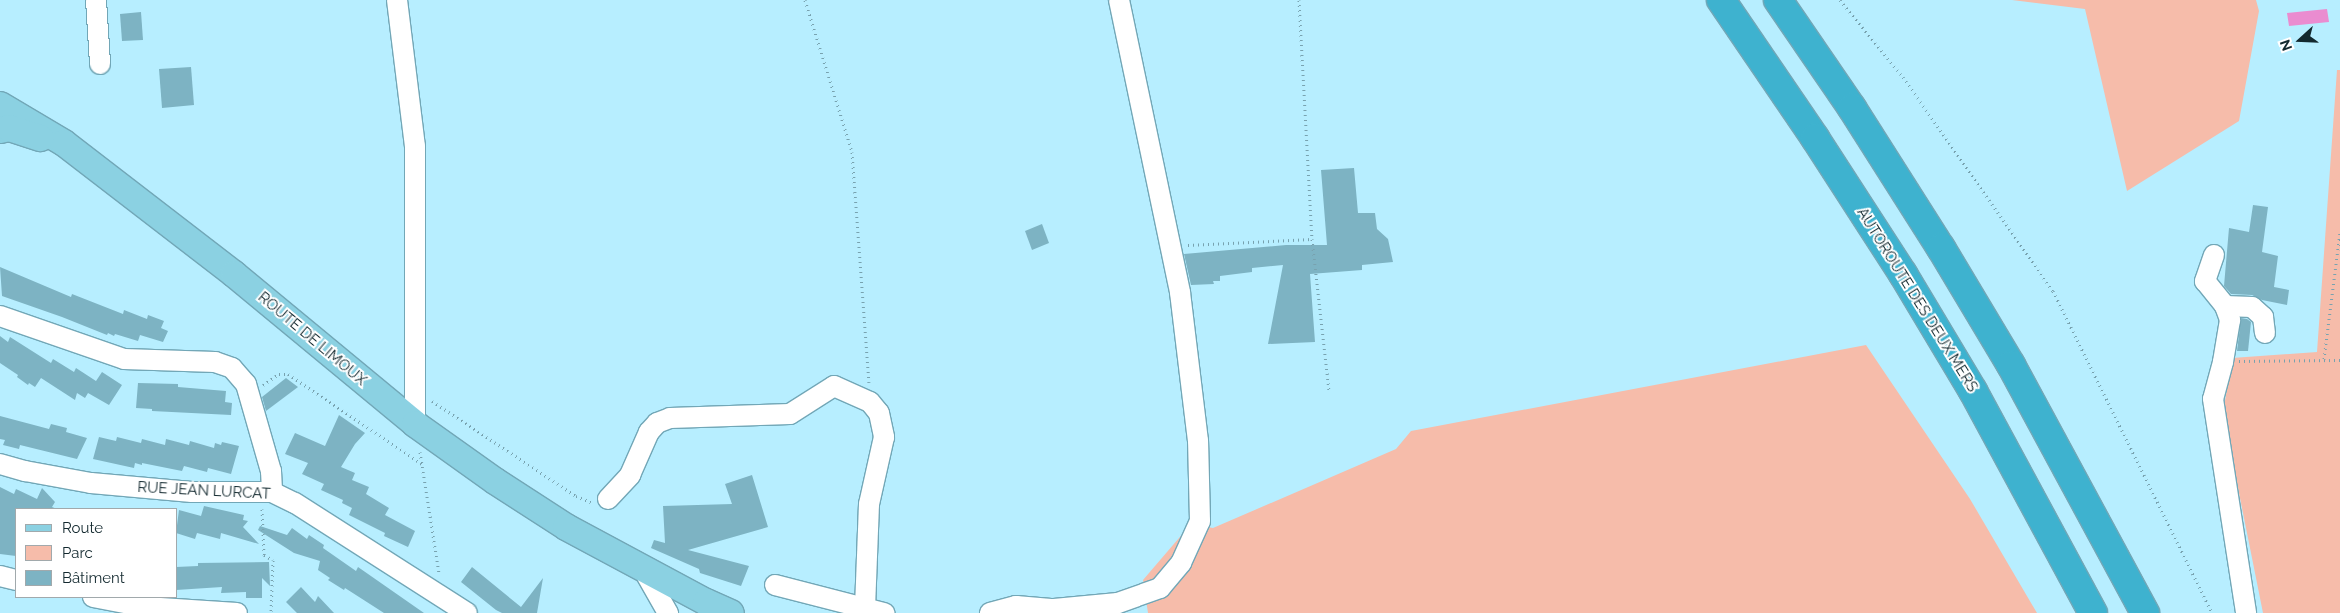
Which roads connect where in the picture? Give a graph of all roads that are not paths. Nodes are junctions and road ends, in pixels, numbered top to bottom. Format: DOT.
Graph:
graph roads {
  1 [pos="96,0"];
  2 [pos="397,0"];
  3 [pos="1119,0"];
  4 [pos="1721,0"];
  5 [pos="1778,0"];
  6 [pos="100,64"];
  7 [pos="0,105"];
  8 [pos="0,130"];
  9 [pos="64,143"];
  10 [pos="2214,255"];
  11 [pos="2225,306"];
  12 [pos="0,316"];
  13 [pos="2265,333"];
  14 [pos="415,424"];
  15 [pos="0,464"];
  16 [pos="267,492"];
  17 [pos="608,499"];
  18 [pos="643,569"];
  19 [pos="0,576"];
  20 [pos="15,580"];
  21 [pos="775,585"];
  22 [pos="98,598"];
  23 [pos="865,608"];
  24 [pos="1053,611"];
  25 [pos="237,613"];
  26 [pos="467,613"];
  27 [pos="668,613"];
  28 [pos="731,613"];
  29 [pos="884,613"];
  30 [pos="990,613"];
  31 [pos="2093,613"];
  32 [pos="2145,613"];
  33 [pos="2246,613"];
  1 -- 6 [label="street"];
  2 -- 14 [label="street"];
  3 -- 24 [label="street"];
  4 -- 31 [label="highway, AUTOROUTE DES DEUX MERS"];
  5 -- 32 [label="highway"];
  7 -- 9 [label="main road, ROUTE DE LIMOUX"];
  8 -- 9 [label="main road"];
  9 -- 14 [label="main road, ROUTE DE LIMOUX"];
  10 -- 11 [label="street"];
  11 -- 13 [label="street"];
  11 -- 33 [label="street"];
  12 -- 16 [label="street"];
  14 -- 18 [label="main road, ROUTE DE LIMOUX"];
  15 -- 16 [label="street, RUE JEAN LURCAT"];
  16 -- 26 [label="street, RUE JEAN LURCAT"];
  17 -- 23 [label="street"];
  18 -- 27 [label="street"];
  18 -- 28 [label="main road, ROUTE DE LIMOUX"];
  19 -- 20 [label="street"];
  21 -- 23 [label="street"];
  22 -- 25 [label="street"];
  23 -- 29 [label="street"];
  24 -- 30 [label="street"];
}
